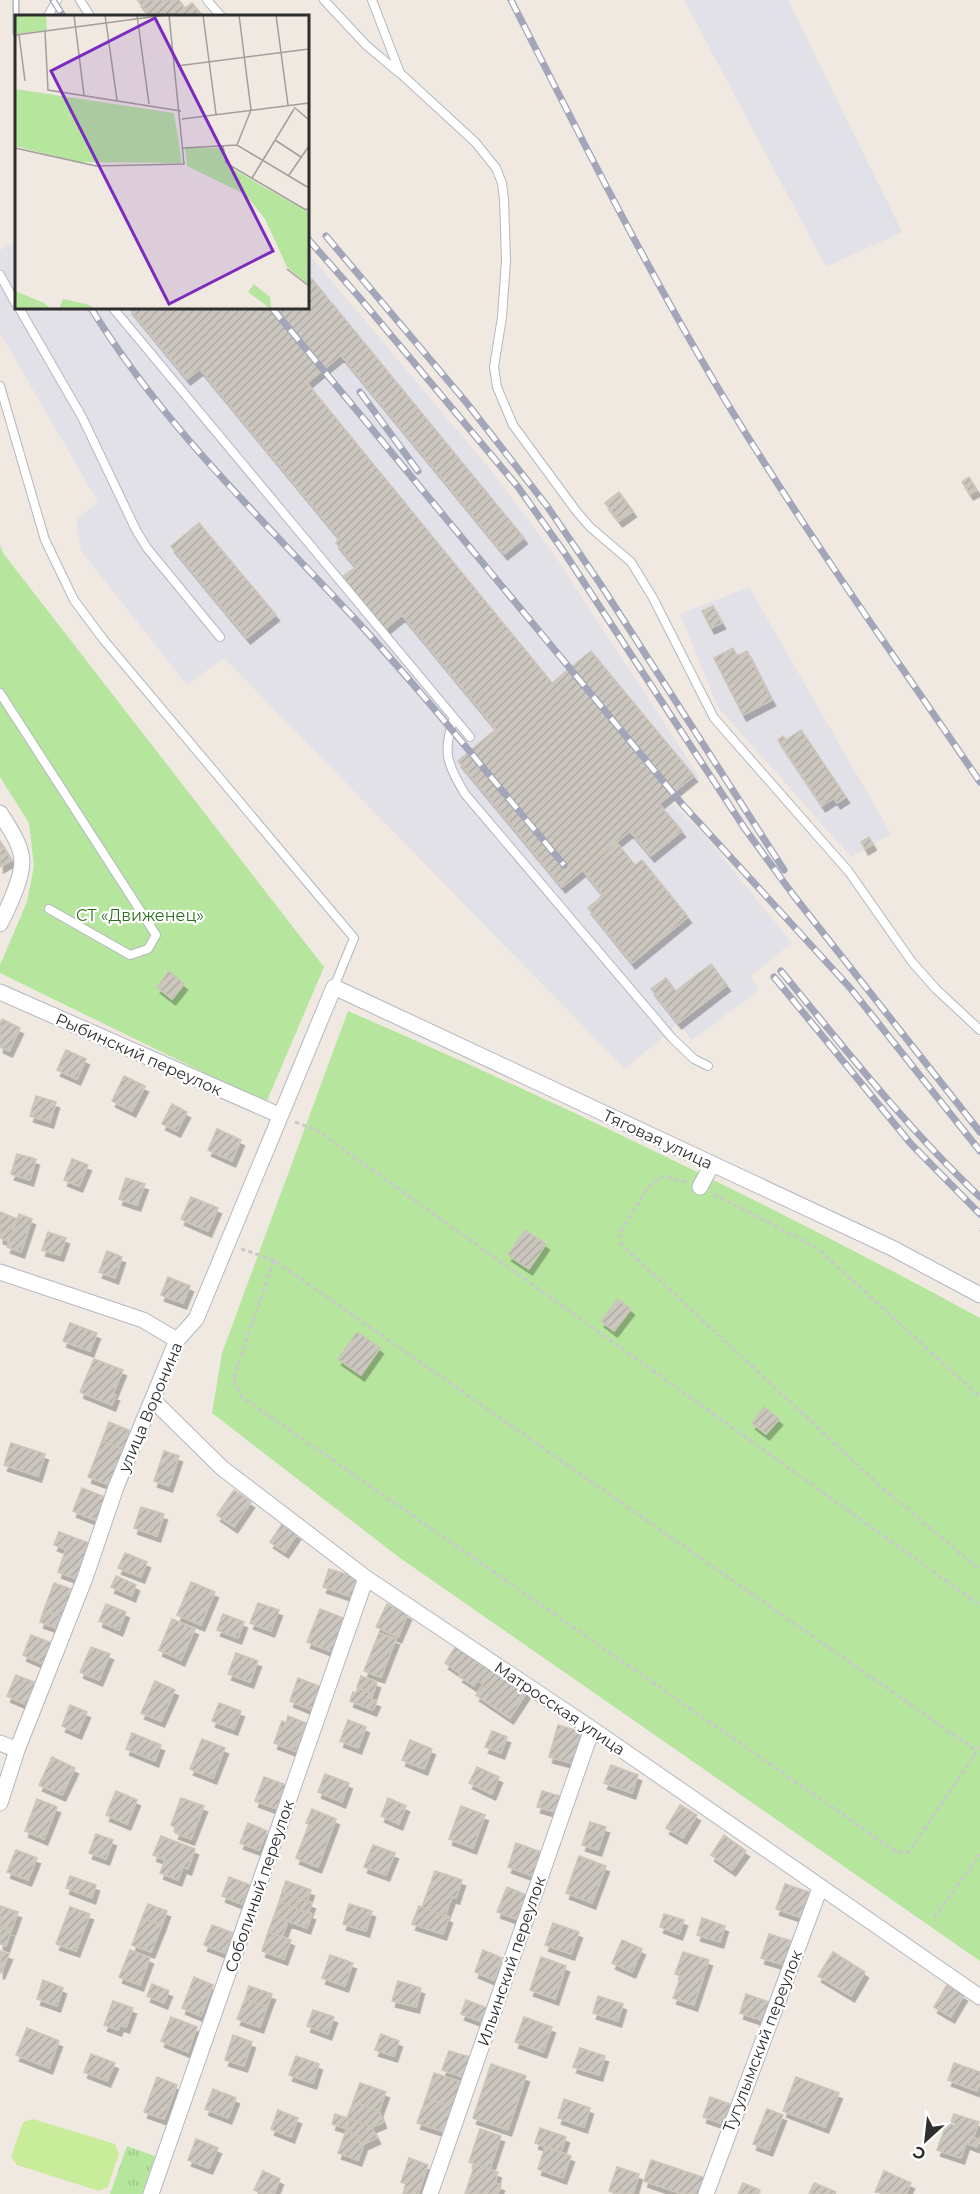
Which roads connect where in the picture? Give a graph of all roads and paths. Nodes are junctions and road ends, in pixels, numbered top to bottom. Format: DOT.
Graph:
graph roads {
  1 [pos="57,0"];
  2 [pos="80,0"];
  3 [pos="207,0"];
  4 [pos="324,0"];
  5 [pos="372,0"];
  6 [pos="49,15"];
  7 [pos="89,15"];
  8 [pos="220,15"];
  9 [pos="400,73"];
  10 [pos="0,275"];
  11 [pos="15,302"];
  12 [pos="20,309"];
  13 [pos="114,309"];
  14 [pos="0,386"];
  15 [pos="220,637"];
  16 [pos="0,693"];
  17 [pos="454,718"];
  18 [pos="470,737"];
  19 [pos="0,813"];
  20 [pos="49,909"];
  21 [pos="0,924"];
  22 [pos="334,987"];
  23 [pos="0,992"];
  24 [pos="980,1030"];
  25 [pos="708,1066"];
  26 [pos="279,1115"];
  27 [pos="712,1164"];
  28 [pos="700,1186"];
  29 [pos="226,1244"];
  30 [pos="274,1260"];
  31 [pos="0,1272"];
  32 [pos="980,1295"];
  33 [pos="177,1340"];
  34 [pos="980,1397"];
  35 [pos="154,1401"];
  36 [pos="980,1570"];
  37 [pos="366,1578"];
  38 [pos="980,1605"];
  39 [pos="592,1729"];
  40 [pos="0,1743"];
  41 [pos="979,1749"];
  42 [pos="17,1750"];
  43 [pos="0,1803"];
  44 [pos="980,1855"];
  45 [pos="820,1888"];
  46 [pos="934,1917"];
  47 [pos="980,1997"];
  48 [pos="151,2194"];
  49 [pos="430,2194"];
  50 [pos="706,2194"];
  1 -- 6 [label="lane"];
  2 -- 7 [label="lane"];
  3 -- 8 [label="lane"];
  4 -- 9 [label="lane"];
  5 -- 9 [label="lane"];
  9 -- 24 [label="lane"];
  10 -- 11 [label="lane"];
  12 -- 15 [label="lane"];
  13 -- 17 [label="lane"];
  14 -- 22 [label="lane"];
  16 -- 20 [label="lane"];
  17 -- 18 [label="lane"];
  17 -- 25 [label="lane"];
  19 -- 21 [label="street"];
  22 -- 26 [label="street, улица Воронина"];
  22 -- 27 [label="street, Тяговая улица"];
  23 -- 26 [label="street, Рыбинский переулок"];
  26 -- 29 [label="street, улица Воронина"];
  26 -- 38 [label="path"];
  27 -- 28 [label="street"];
  27 -- 32 [label="street, Тяговая улица"];
  28 -- 34 [label="path"];
  28 -- 36 [label="path"];
  29 -- 30 [label="path"];
  29 -- 33 [label="street, улица Воронина"];
  30 -- 41 [label="path"];
  30 -- 41 [label="path"];
  31 -- 33 [label="street"];
  33 -- 35 [label="street, улица Воронина"];
  35 -- 37 [label="street, Матросская улица"];
  35 -- 42 [label="street, улица Воронина"];
  37 -- 39 [label="street, Матросская улица"];
  37 -- 48 [label="street, Соболиный переулок"];
  39 -- 45 [label="street, Матросская улица"];
  39 -- 49 [label="street, Ильинский переулок"];
  40 -- 42 [label="street"];
  42 -- 43 [label="street, улица Воронина"];
  44 -- 46 [label="path"];
  45 -- 47 [label="street, Матросская улица"];
  45 -- 50 [label="street, Тугулымский переулок"];
}
